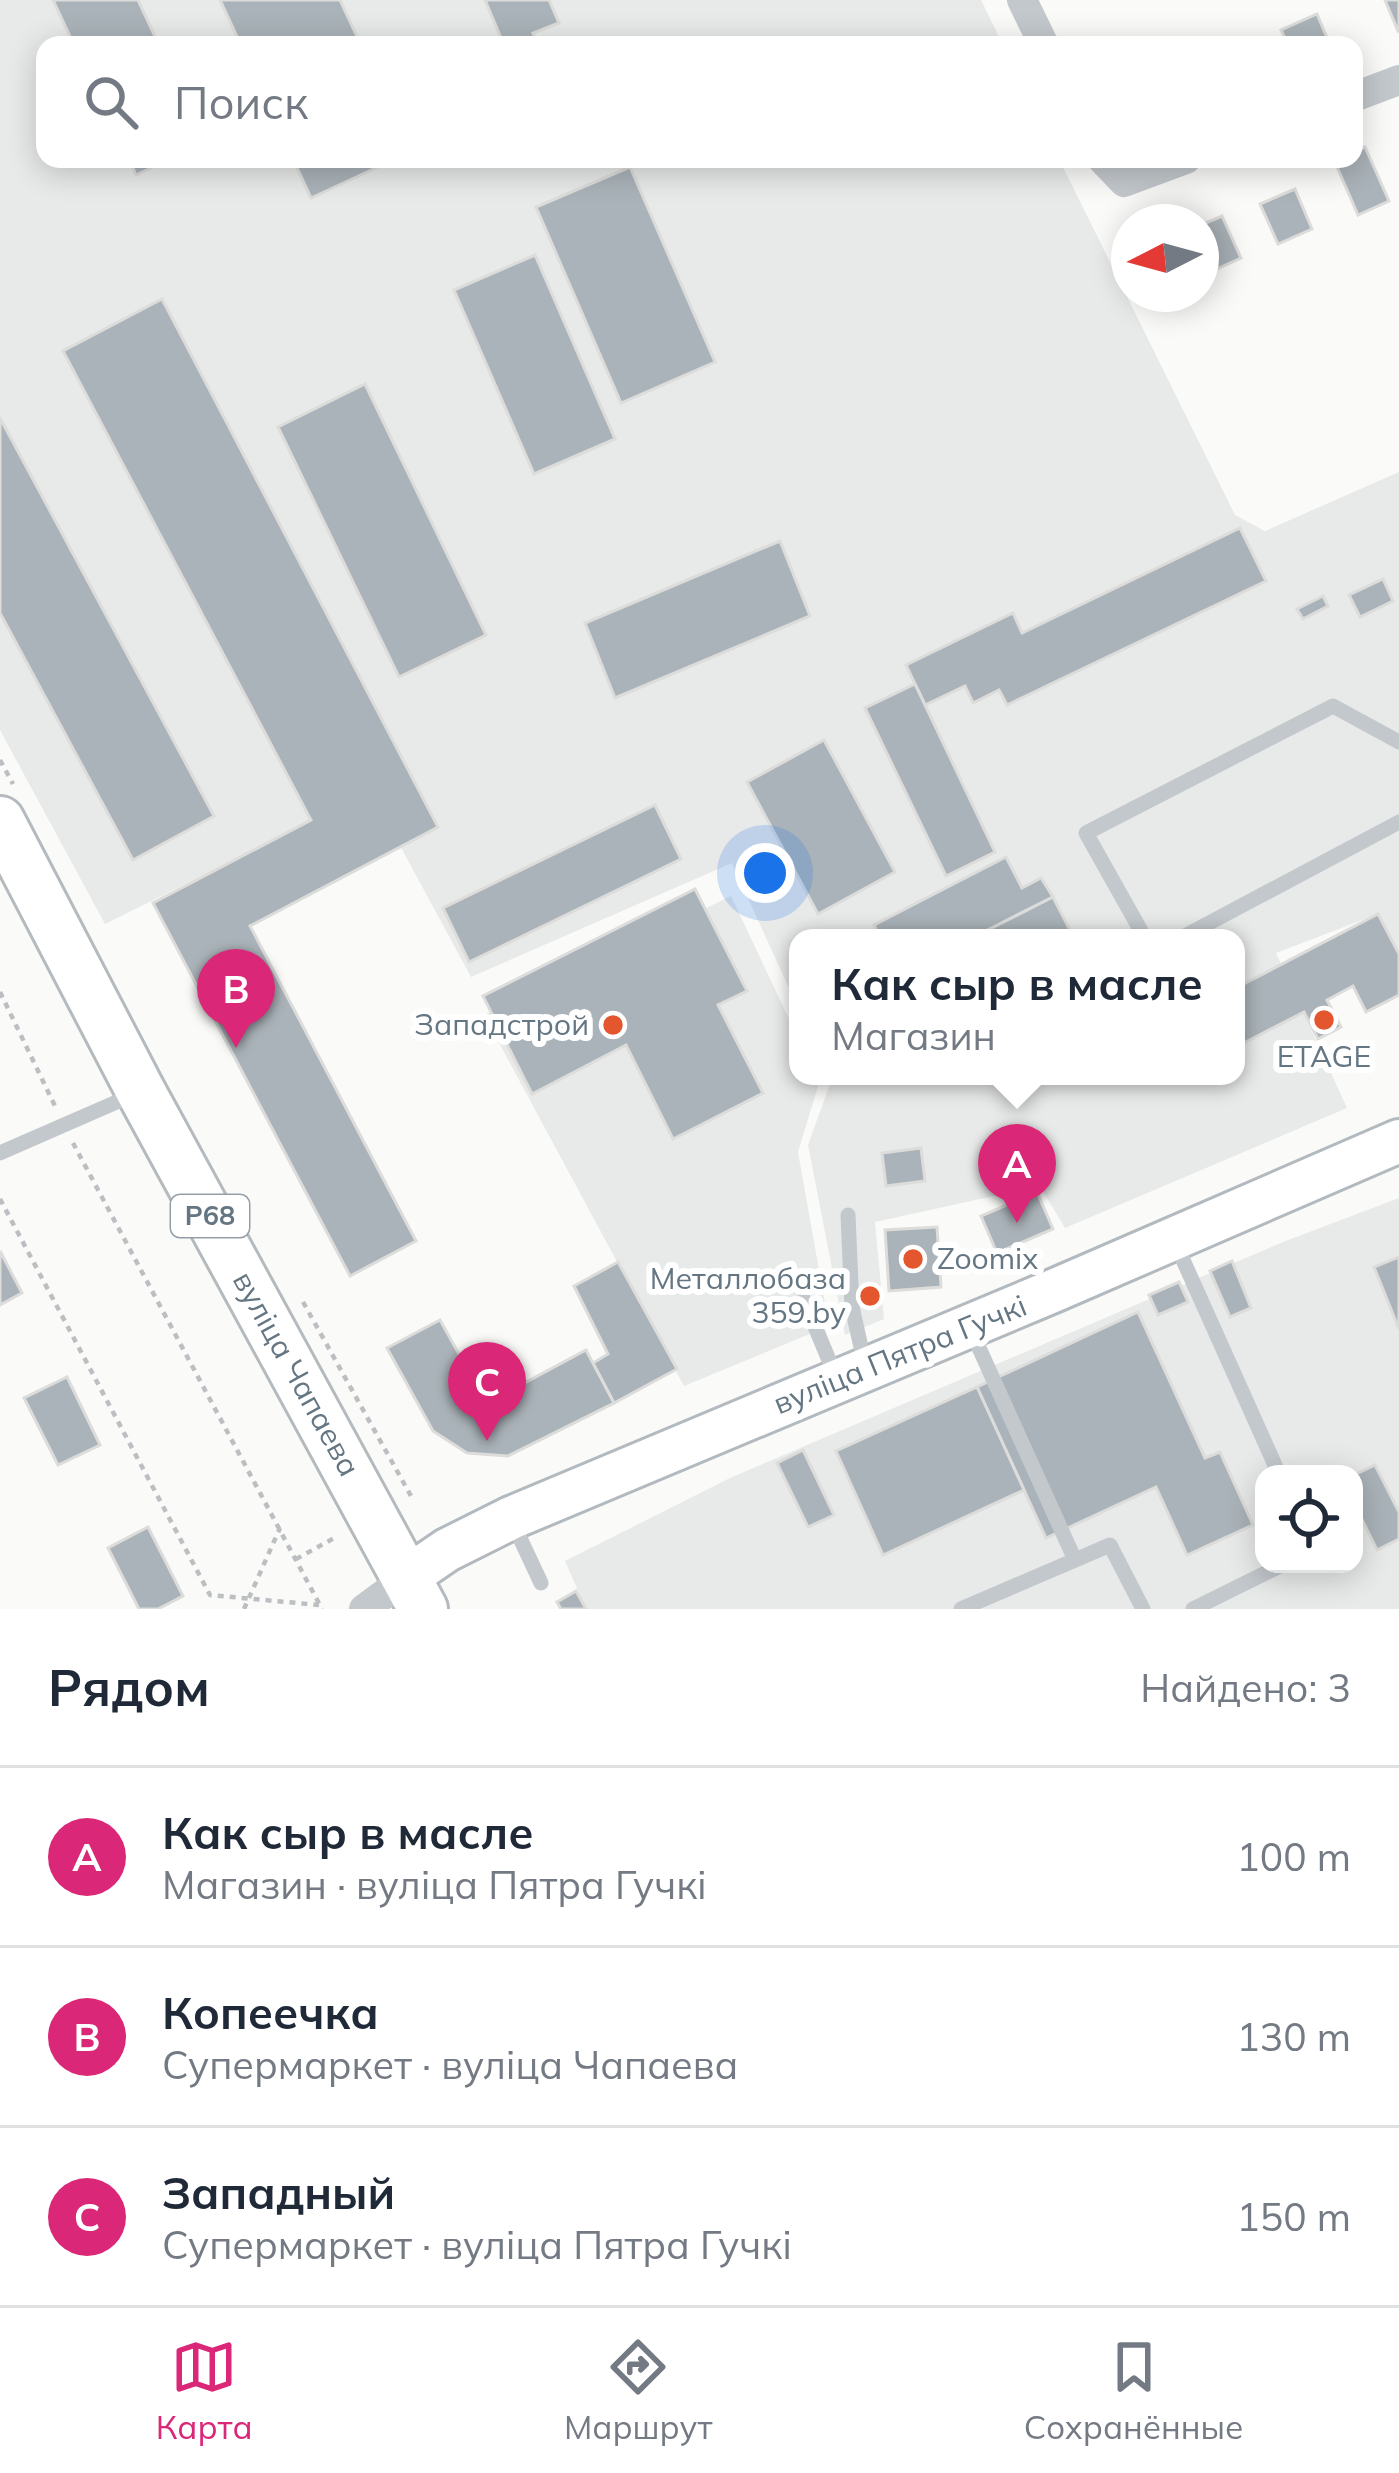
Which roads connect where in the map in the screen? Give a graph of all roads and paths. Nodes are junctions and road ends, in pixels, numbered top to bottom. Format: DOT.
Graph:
graph roads {
  1 [pos="1022,0"];
  2 [pos="1040,36"];
  3 [pos="1399,80"];
  4 [pos="1363,94"];
  5 [pos="1111,168"];
  6 [pos="1162,168"];
  7 [pos="1399,742"];
  8 [pos="0,821"];
  9 [pos="1399,822"];
  10 [pos="1140,929"];
  11 [pos="1198,929"];
  12 [pos="0,992"];
  13 [pos="141,1091"];
  14 [pos="65,1127"];
  15 [pos="1399,1141"];
  16 [pos="0,1153"];
  17 [pos="0,1199"];
  18 [pos="848,1215"];
  19 [pos="1174,1239"];
  20 [pos="804,1300"];
  21 [pos="969,1325"];
  22 [pos="852,1374"];
  23 [pos="1275,1465"];
  24 [pos="511,1518"];
  25 [pos="280,1528"];
  26 [pos="1075,1560"];
  27 [pos="1266,1573"];
  28 [pos="541,1583"];
  29 [pos="414,1594"];
  30 [pos="249,1598"];
  31 [pos="318,1607"];
  32 [pos="244,1609"];
  33 [pos="364,1609"];
  34 [pos="961,1609"];
  35 [pos="1143,1609"];
  36 [pos="1193,1609"];
  1 -- 2 [label="street"];
  3 -- 4 [label="street"];
  5 -- 6 [label="street"];
  7 -- 10 [label="lane"];
  8 -- 13 [label="main road, вуліца Чапаева / Р68"];
  9 -- 11 [label="lane"];
  12 -- 14 [label="path"];
  13 -- 14 [label="lane"];
  13 -- 29 [label="main road, вуліца Чапаева / Р68"];
  14 -- 16 [label="lane"];
  14 -- 25 [label="path"];
  15 -- 19 [label="street, вуліца Пятра Гучкі"];
  17 -- 30 [label="path"];
  18 -- 22 [label="lane"];
  19 -- 21 [label="street, вуліца Пятра Гучкі"];
  19 -- 23 [label="lane"];
  20 -- 22 [label="lane"];
  21 -- 22 [label="street, вуліца Пятра Гучкі"];
  21 -- 26 [label="lane"];
  22 -- 24 [label="street, вуліца Пятра Гучкі"];
  24 -- 28 [label="lane"];
  24 -- 29 [label="street, вуліца Пятра Гучкі"];
  25 -- 30 [label="path"];
  25 -- 31 [label="path"];
  26 -- 34 [label="lane"];
  26 -- 35 [label="lane"];
  27 -- 36 [label="lane"];
  29 -- 33 [label="street"];
  30 -- 31 [label="path"];
  30 -- 32 [label="path"];
}
